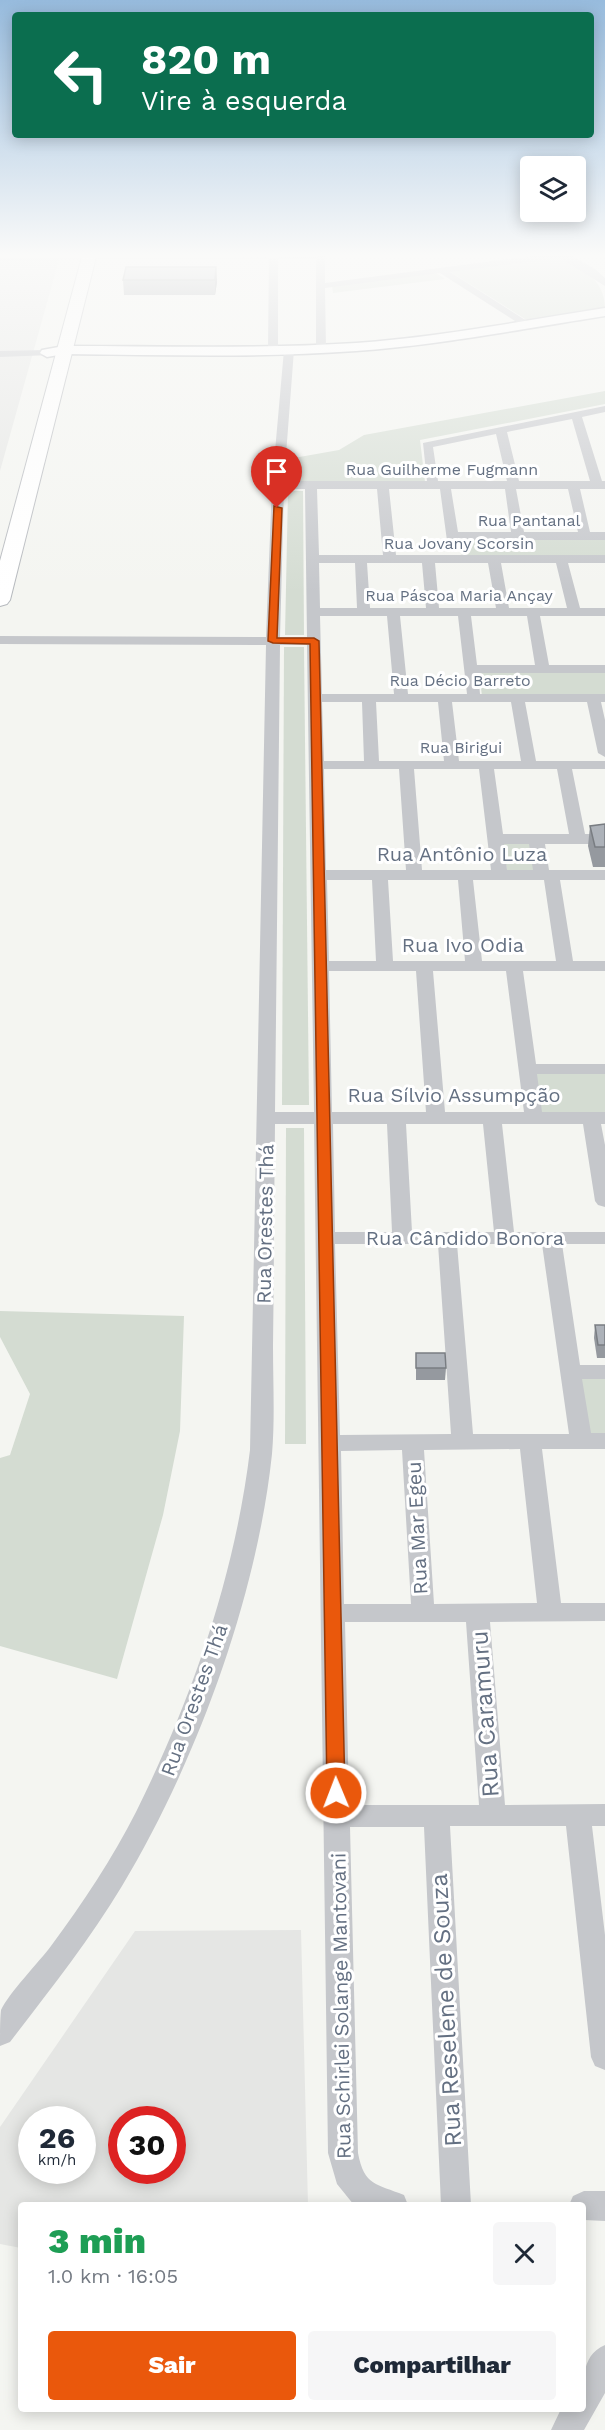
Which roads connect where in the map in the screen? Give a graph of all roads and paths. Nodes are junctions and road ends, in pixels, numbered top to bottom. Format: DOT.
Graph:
graph roads {
  1 [pos="49,366"];
  2 [pos="281,366"];
  3 [pos="605,409"];
  4 [pos="576,415"];
  5 [pos="501,430"];
  6 [pos="24,471"];
  7 [pos="278,485"];
  8 [pos="312,485"];
  9 [pos="439,485"];
  10 [pos="512,485"];
  11 [pos="573,485"];
  12 [pos="601,485"];
  13 [pos="383,486"];
  14 [pos="0,528"];
  15 [pos="453,536"];
  16 [pos="484,536"];
  17 [pos="518,536"];
  18 [pos="585,536"];
  19 [pos="605,536"];
  20 [pos="313,559"];
  21 [pos="361,559"];
  22 [pos="390,559"];
  23 [pos="428,559"];
  24 [pos="456,559"];
  25 [pos="491,559"];
  26 [pos="561,559"];
  27 [pos="605,559"];
  28 [pos="0,600"];
  29 [pos="314,612"];
  30 [pos="364,612"];
  31 [pos="393,612"];
  32 [pos="433,612"];
  33 [pos="464,612"];
  34 [pos="503,612"];
  35 [pos="533,612"];
  36 [pos="574,612"];
  37 [pos="605,613"];
  38 [pos="0,640"];
  39 [pos="273,641"];
  40 [pos="314,641"];
  41 [pos="471,669"];
  42 [pos="510,669"];
  43 [pos="543,669"];
  44 [pos="605,669"];
  45 [pos="315,698"];
  46 [pos="369,698"];
  47 [pos="400,698"];
  48 [pos="445,698"];
  49 [pos="474,698"];
  50 [pos="516,698"];
  51 [pos="599,698"];
  52 [pos="605,753"];
  53 [pos="317,765"];
  54 [pos="372,765"];
  55 [pos="406,765"];
  56 [pos="452,765"];
  57 [pos="486,765"];
  58 [pos="529,765"];
  59 [pos="564,765"];
  60 [pos="605,765"];
  61 [pos="496,839"];
  62 [pos="536,839"];
  63 [pos="578,839"];
  64 [pos="605,839"];
  65 [pos="319,875"];
  66 [pos="380,875"];
  67 [pos="414,875"];
  68 [pos="465,875"];
  69 [pos="500,875"];
  70 [pos="546,875"];
  71 [pos="605,875"];
  72 [pos="320,966"];
  73 [pos="384,966"];
  74 [pos="424,966"];
  75 [pos="474,966"];
  76 [pos="514,966"];
  77 [pos="565,966"];
  78 [pos="604,969"];
  79 [pos="527,1069"];
  80 [pos="605,1069"];
  81 [pos="266,1118"];
  82 [pos="323,1118"];
  83 [pos="396,1118"];
  84 [pos="436,1118"];
  85 [pos="492,1118"];
  86 [pos="534,1118"];
  87 [pos="598,1118"];
  88 [pos="605,1201"];
  89 [pos="326,1238"];
  90 [pos="402,1238"];
  91 [pos="447,1238"];
  92 [pos="505,1238"];
  93 [pos="551,1238"];
  94 [pos="605,1238"];
  95 [pos="571,1372"];
  96 [pos="605,1372"];
  97 [pos="412,1442"];
  98 [pos="463,1442"];
  99 [pos="530,1442"];
  100 [pos="581,1442"];
  101 [pos="605,1442"];
  102 [pos="329,1443"];
  103 [pos="550,1612"];
  104 [pos="333,1613"];
  105 [pos="423,1613"];
  106 [pos="477,1613"];
  107 [pos="605,1614"];
  108 [pos="436,1815"];
  109 [pos="493,1815"];
  110 [pos="592,1815"];
  111 [pos="336,1816"];
  112 [pos="0,2033"];
  113 [pos="604,2041"];
  114 [pos="382,2202"];
  115 [pos="456,2202"];
  116 [pos="586,2206"];
  117 [pos="605,2206"];
  118 [pos="605,2361"];
  119 [pos="586,2396"];
  120 [pos="576,2412"];
  121 [pos="567,2430"];
  1 -- 6 [label="main road"];
  2 -- 7 [label="street, Rua Orestes Thá"];
  3 -- 4 [label="street"];
  4 -- 5 [label="street"];
  4 -- 12 [label="street"];
  5 -- 9 [label="street"];
  5 -- 10 [label="street"];
  6 -- 14 [label="main road"];
  6 -- 28 [label="main road"];
  7 -- 8 [label="street, Rua Guilherme Fugmann"];
  7 -- 39 [label="street, Rua Orestes Thá"];
  8 -- 13 [label="street, Rua Guilherme Fugmann"];
  8 -- 20 [label="street, Rua Schirlei Solange Mantovani"];
  9 -- 10 [label="street, Rua Guilherme Fugmann"];
  9 -- 13 [label="street, Rua Guilherme Fugmann"];
  9 -- 15 [label="street"];
  10 -- 11 [label="street, Rua Guilherme Fugmann"];
  10 -- 17 [label="street"];
  11 -- 12 [label="street, Rua Guilherme Fugmann"];
  11 -- 18 [label="street"];
  13 -- 22 [label="street"];
  15 -- 16 [label="street, Rua Pantanal"];
  15 -- 24 [label="street"];
  16 -- 17 [label="street, Rua Pantanal"];
  16 -- 25 [label="street"];
  17 -- 18 [label="street, Rua Pantanal"];
  18 -- 19 [label="street, Rua Pantanal"];
  20 -- 21 [label="street, Rua Jovany Scorsin"];
  20 -- 29 [label="street, Rua Schirlei Solange Mantovani"];
  21 -- 22 [label="street, Rua Jovany Scorsin"];
  21 -- 30 [label="street"];
  22 -- 23 [label="street, Rua Jovany Scorsin"];
  23 -- 24 [label="street, Rua Jovany Scorsin"];
  23 -- 32 [label="street"];
  24 -- 25 [label="street, Rua Jovany Scorsin"];
  25 -- 26 [label="street, Rua Jovany Scorsin"];
  25 -- 34 [label="street"];
  26 -- 27 [label="street, Rua Jovany Scorsin"];
  26 -- 36 [label="street"];
  29 -- 30 [label="street, Rua Páscoa Maria Ançay"];
  29 -- 40 [label="street, Rua Schirlei Solange Mantovani"];
  30 -- 31 [label="street, Rua Páscoa Maria Ançay"];
  31 -- 32 [label="street, Rua Páscoa Maria Ançay"];
  31 -- 47 [label="street"];
  32 -- 33 [label="street, Rua Páscoa Maria Ançay"];
  33 -- 34 [label="street, Rua Páscoa Maria Ançay"];
  33 -- 41 [label="street"];
  34 -- 35 [label="street, Rua Páscoa Maria Ançay"];
  35 -- 36 [label="street, Rua Páscoa Maria Ançay"];
  35 -- 43 [label="street"];
  36 -- 37 [label="street, Rua Páscoa Maria Ançay"];
  38 -- 39 [label="street"];
  39 -- 40 [label="street"];
  39 -- 81 [label="street, Rua Orestes Thá"];
  40 -- 45 [label="street, Rua Schirlei Solange Mantovani"];
  41 -- 42 [label="street"];
  41 -- 49 [label="street"];
  42 -- 43 [label="street"];
  42 -- 50 [label="street"];
  43 -- 44 [label="street"];
  45 -- 46 [label="street, Rua Décio Barreto"];
  45 -- 53 [label="street, Rua Schirlei Solange Mantovani"];
  46 -- 47 [label="street, Rua Décio Barreto"];
  46 -- 54 [label="street"];
  47 -- 48 [label="street, Rua Décio Barreto"];
  48 -- 49 [label="street, Rua Décio Barreto"];
  48 -- 56 [label="street"];
  49 -- 50 [label="street, Rua Décio Barreto"];
  50 -- 51 [label="street, Rua Décio Barreto"];
  50 -- 58 [label="street"];
  51 -- 52 [label="street"];
  53 -- 54 [label="street, Rua Birigui"];
  53 -- 65 [label="street, Rua Schirlei Solange Mantovani"];
  54 -- 55 [label="street, Rua Birigui"];
  55 -- 56 [label="street, Rua Birigui"];
  55 -- 67 [label="street"];
  56 -- 57 [label="street, Rua Birigui"];
  57 -- 58 [label="street, Rua Birigui"];
  57 -- 61 [label="street"];
  58 -- 59 [label="street, Rua Birigui"];
  59 -- 60 [label="street, Rua Birigui"];
  59 -- 63 [label="street"];
  61 -- 62 [label="street"];
  61 -- 69 [label="street"];
  62 -- 63 [label="street"];
  62 -- 70 [label="street"];
  63 -- 64 [label="street"];
  65 -- 66 [label="street, Rua Antônio Luza"];
  65 -- 72 [label="street, Rua Schirlei Solange Mantovani"];
  66 -- 67 [label="street, Rua Antônio Luza"];
  66 -- 73 [label="street"];
  67 -- 68 [label="street, Rua Antônio Luza"];
  68 -- 69 [label="street, Rua Antônio Luza"];
  68 -- 75 [label="street"];
  69 -- 70 [label="street, Rua Antônio Luza"];
  70 -- 71 [label="street, Rua Antônio Luza"];
  70 -- 77 [label="street"];
  72 -- 73 [label="street, Rua Ivo Odia"];
  72 -- 82 [label="street, Rua Schirlei Solange Mantovani"];
  73 -- 74 [label="street, Rua Ivo Odia"];
  74 -- 75 [label="street, Rua Ivo Odia"];
  74 -- 84 [label="street"];
  75 -- 76 [label="street, Rua Ivo Odia"];
  76 -- 77 [label="street, Rua Ivo Odia"];
  76 -- 79 [label="street"];
  77 -- 78 [label="street, Rua Ivo Odia"];
  79 -- 80 [label="street"];
  79 -- 86 [label="street"];
  81 -- 82 [label="street, Rua Sílvio Assumpção"];
  81 -- 112 [label="street, Rua Orestes Thá"];
  82 -- 83 [label="street, Rua Sílvio Assumpção"];
  82 -- 89 [label="street, Rua Schirlei Solange Mantovani"];
  83 -- 84 [label="street, Rua Sílvio Assumpção"];
  83 -- 90 [label="street"];
  84 -- 85 [label="street, Rua Sílvio Assumpção"];
  85 -- 86 [label="street, Rua Sílvio Assumpção"];
  85 -- 92 [label="street"];
  86 -- 87 [label="street, Rua Sílvio Assumpção"];
  87 -- 88 [label="street"];
  89 -- 90 [label="street, Rua Cândido Bonora"];
  89 -- 102 [label="street, Rua Schirlei Solange Mantovani"];
  90 -- 91 [label="street, Rua Cândido Bonora"];
  91 -- 92 [label="street, Rua Cândido Bonora"];
  91 -- 98 [label="street"];
  92 -- 93 [label="street, Rua Cândido Bonora"];
  93 -- 94 [label="street, Rua Cândido Bonora"];
  93 -- 95 [label="street"];
  95 -- 96 [label="street"];
  95 -- 100 [label="street"];
  97 -- 98 [label="street"];
  97 -- 102 [label="street"];
  97 -- 105 [label="street, Rua Mar Egeu"];
  98 -- 99 [label="street"];
  99 -- 100 [label="street"];
  99 -- 103 [label="street"];
  100 -- 101 [label="street"];
  102 -- 104 [label="street, Rua Schirlei Solange Mantovani"];
  103 -- 106 [label="street"];
  103 -- 107 [label="street"];
  104 -- 105 [label="street"];
  104 -- 111 [label="street, Rua Schirlei Solange Mantovani"];
  105 -- 106 [label="street"];
  106 -- 109 [label="street, Rua Caramuru"];
  108 -- 109 [label="street"];
  108 -- 111 [label="street"];
  108 -- 115 [label="street, Rua Reselene de Souza"];
  109 -- 110 [label="street"];
  110 -- 113 [label="street"];
  111 -- 114 [label="street, Rua Schirlei Solange Mantovani"];
  116 -- 117 [label="street"];
  118 -- 119 [label="street"];
  120 -- 121 [label="street"];
}
